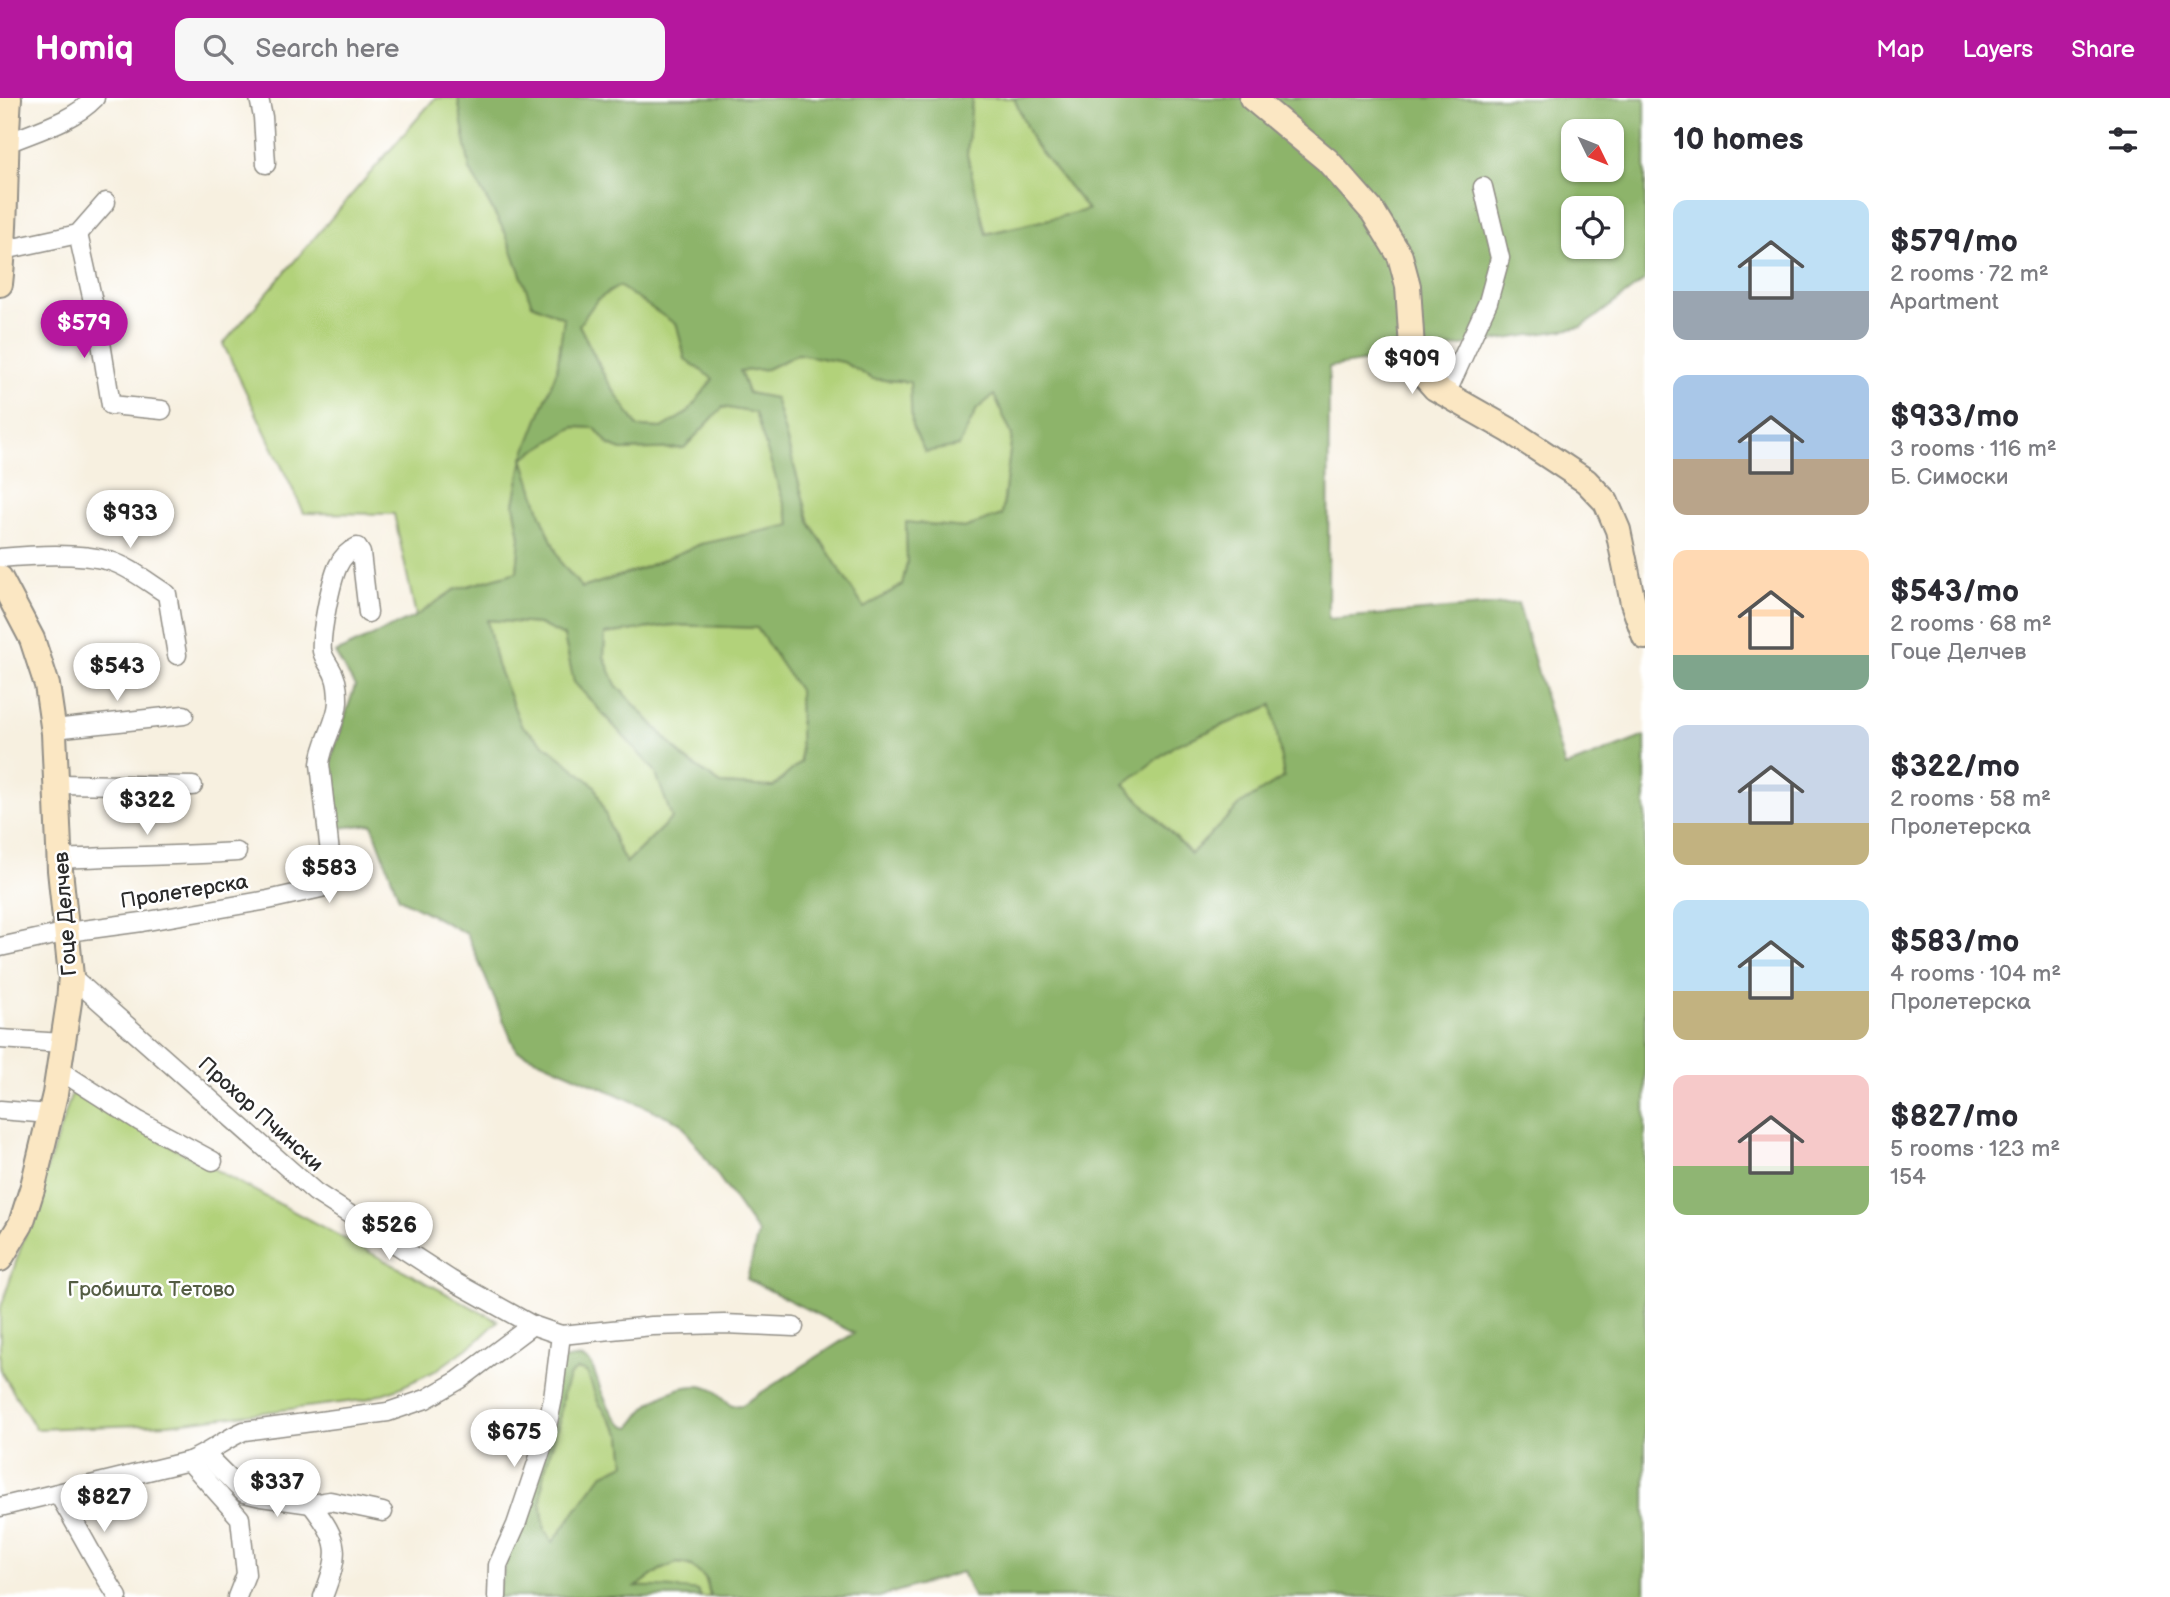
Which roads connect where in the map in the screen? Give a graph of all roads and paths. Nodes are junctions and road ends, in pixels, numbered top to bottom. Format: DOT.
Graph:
graph roads {
  1 [pos="9,98"];
  2 [pos="95,98"];
  3 [pos="259,98"];
  4 [pos="1252,98"];
  5 [pos="5,144"];
  6 [pos="266,163"];
  7 [pos="1483,187"];
  8 [pos="106,202"];
  9 [pos="78,234"];
  10 [pos="4,250"];
  11 [pos="0,284"];
  12 [pos="1446,394"];
  13 [pos="162,410"];
  14 [pos="0,558"];
  15 [pos="0,578"];
  16 [pos="368,613"];
  17 [pos="1645,637"];
  18 [pos="177,655"];
  19 [pos="184,715"];
  20 [pos="54,729"];
  21 [pos="58,784"];
  22 [pos="193,786"];
  23 [pos="237,852"];
  24 [pos="60,859"];
  25 [pos="68,932"];
  26 [pos="0,947"];
  27 [pos="71,976"];
  28 [pos="0,1039"];
  29 [pos="63,1043"];
  30 [pos="59,1070"];
  31 [pos="0,1110"];
  32 [pos="50,1115"];
  33 [pos="214,1161"];
  34 [pos="2,1253"];
  35 [pos="532,1325"];
  36 [pos="794,1327"];
  37 [pos="561,1335"];
  38 [pos="197,1457"];
  39 [pos="58,1494"];
  40 [pos="310,1504"];
  41 [pos="0,1507"];
  42 [pos="383,1512"];
  43 [pos="118,1597"];
  44 [pos="237,1597"];
  45 [pos="323,1597"];
  46 [pos="497,1597"];
  1 -- 5 [label="street"];
  2 -- 5 [label="street"];
  3 -- 6 [label="street"];
  4 -- 12 [label="street"];
  5 -- 10 [label="street"];
  7 -- 12 [label="street"];
  8 -- 9 [label="street"];
  9 -- 10 [label="street"];
  9 -- 13 [label="street"];
  10 -- 11 [label="street"];
  12 -- 17 [label="street"];
  14 -- 18 [label="street"];
  15 -- 20 [label="street, Гоце Делчев"];
  16 -- 25 [label="street, Пролетерска"];
  19 -- 20 [label="street"];
  20 -- 21 [label="street, Гоце Делчев"];
  21 -- 22 [label="street"];
  21 -- 24 [label="street, Гоце Делчев"];
  23 -- 24 [label="street"];
  24 -- 25 [label="street, Гоце Делчев"];
  25 -- 26 [label="street, Пролетерска"];
  25 -- 27 [label="street, Гоце Делчев"];
  27 -- 29 [label="street, Гоце Делчев"];
  27 -- 35 [label="street, Прохор Пчински"];
  28 -- 29 [label="street"];
  29 -- 30 [label="street, Гоце Делчев"];
  30 -- 32 [label="street, Гоце Делчев"];
  30 -- 33 [label="street"];
  31 -- 32 [label="street"];
  32 -- 34 [label="street, Гоце Делчев"];
  35 -- 37 [label="street, Прохор Пчински"];
  35 -- 38 [label="street"];
  36 -- 37 [label="street, Прохор Пчински"];
  37 -- 46 [label="street"];
  38 -- 39 [label="street"];
  38 -- 40 [label="street"];
  38 -- 44 [label="street"];
  39 -- 41 [label="street"];
  39 -- 43 [label="street"];
  40 -- 42 [label="street"];
  40 -- 45 [label="street"];
}
